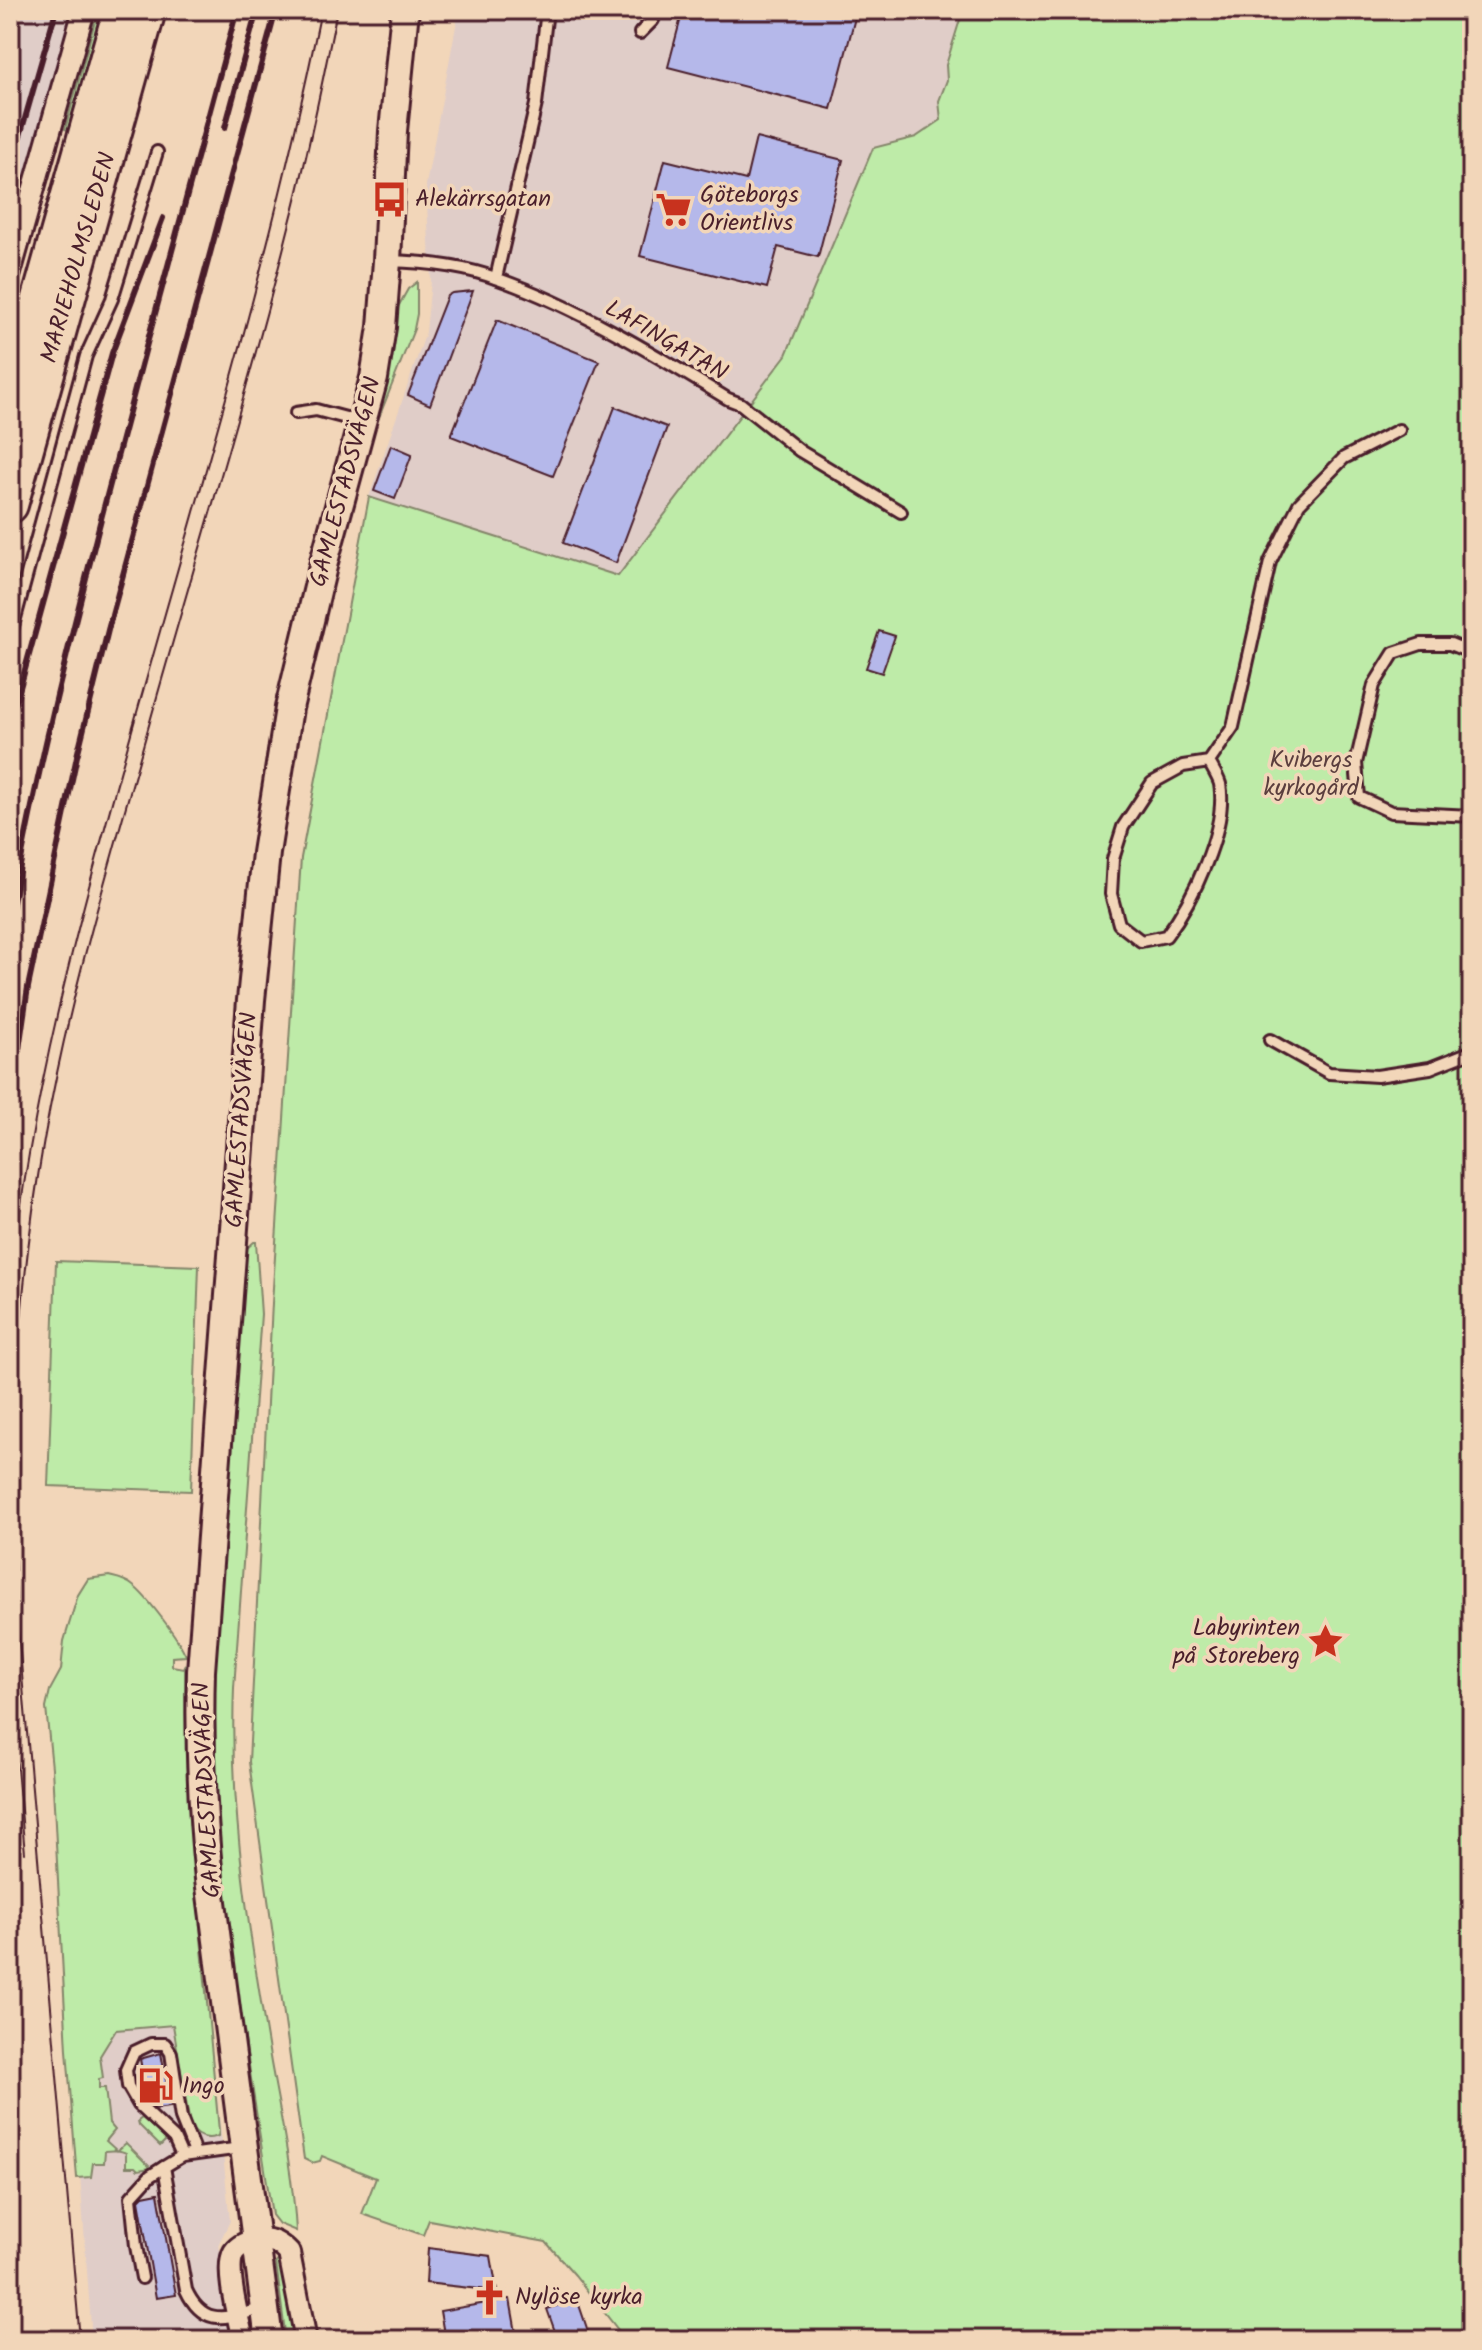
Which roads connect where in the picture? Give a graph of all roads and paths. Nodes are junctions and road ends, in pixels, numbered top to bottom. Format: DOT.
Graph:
graph roads {
  1 [pos="84,10"];
  2 [pos="121,10"];
  3 [pos="148,10"];
  4 [pos="405,10"];
  5 [pos="547,10"];
  6 [pos="656,10"];
  7 [pos="640,33"];
  8 [pos="157,152"];
  9 [pos="387,261"];
  10 [pos="10,273"];
  11 [pos="496,278"];
  12 [pos="10,405"];
  13 [pos="296,413"];
  14 [pos="363,423"];
  15 [pos="1399,430"];
  16 [pos="10,505"];
  17 [pos="901,512"];
  18 [pos="10,637"];
  19 [pos="1472,653"];
  20 [pos="1209,762"];
  21 [pos="1472,816"];
  22 [pos="1270,1040"];
  23 [pos="1472,1049"];
  24 [pos="243,2147"];
  25 [pos="195,2153"];
  26 [pos="182,2156"];
  27 [pos="164,2167"];
  28 [pos="255,2240"];
  29 [pos="142,2278"];
  30 [pos="264,2308"];
  31 [pos="238,2314"];
  32 [pos="243,2340"];
  33 [pos="269,2340"];
  34 [pos="306,2340"];
  1 -- 10 [label="street"];
  2 -- 12 [label="highway, MARIEHOLMSLEDEN"];
  3 -- 16 [label="highway, MARIEHOLMSLEDEN"];
  4 -- 9 [label="street, GAMLESTADSVÄGEN"];
  5 -- 11 [label="lane"];
  6 -- 7 [label="lane"];
  8 -- 18 [label="lane"];
  9 -- 11 [label="lane, LAFINGATAN"];
  9 -- 14 [label="street, GAMLESTADSVÄGEN"];
  11 -- 17 [label="lane, LAFINGATAN"];
  13 -- 14 [label="lane"];
  14 -- 24 [label="street, GAMLESTADSVÄGEN"];
  15 -- 20 [label="lane"];
  19 -- 21 [label="lane"];
  20 -- 20 [label="lane"];
  22 -- 23 [label="lane"];
  24 -- 25 [label="lane"];
  24 -- 28 [label="street, GAMLESTADSVÄGEN"];
  25 -- 26 [label="lane"];
  25 -- 26 [label="lane"];
  26 -- 27 [label="lane"];
  27 -- 29 [label="lane"];
  27 -- 31 [label="lane"];
  28 -- 30 [label="street, GAMLESTADSVÄGEN"];
  28 -- 31 [label="street"];
  28 -- 34 [label="street"];
  30 -- 31 [label="lane"];
  30 -- 33 [label="street, GAMLESTADSVÄGEN"];
  31 -- 32 [label="street"];
}
